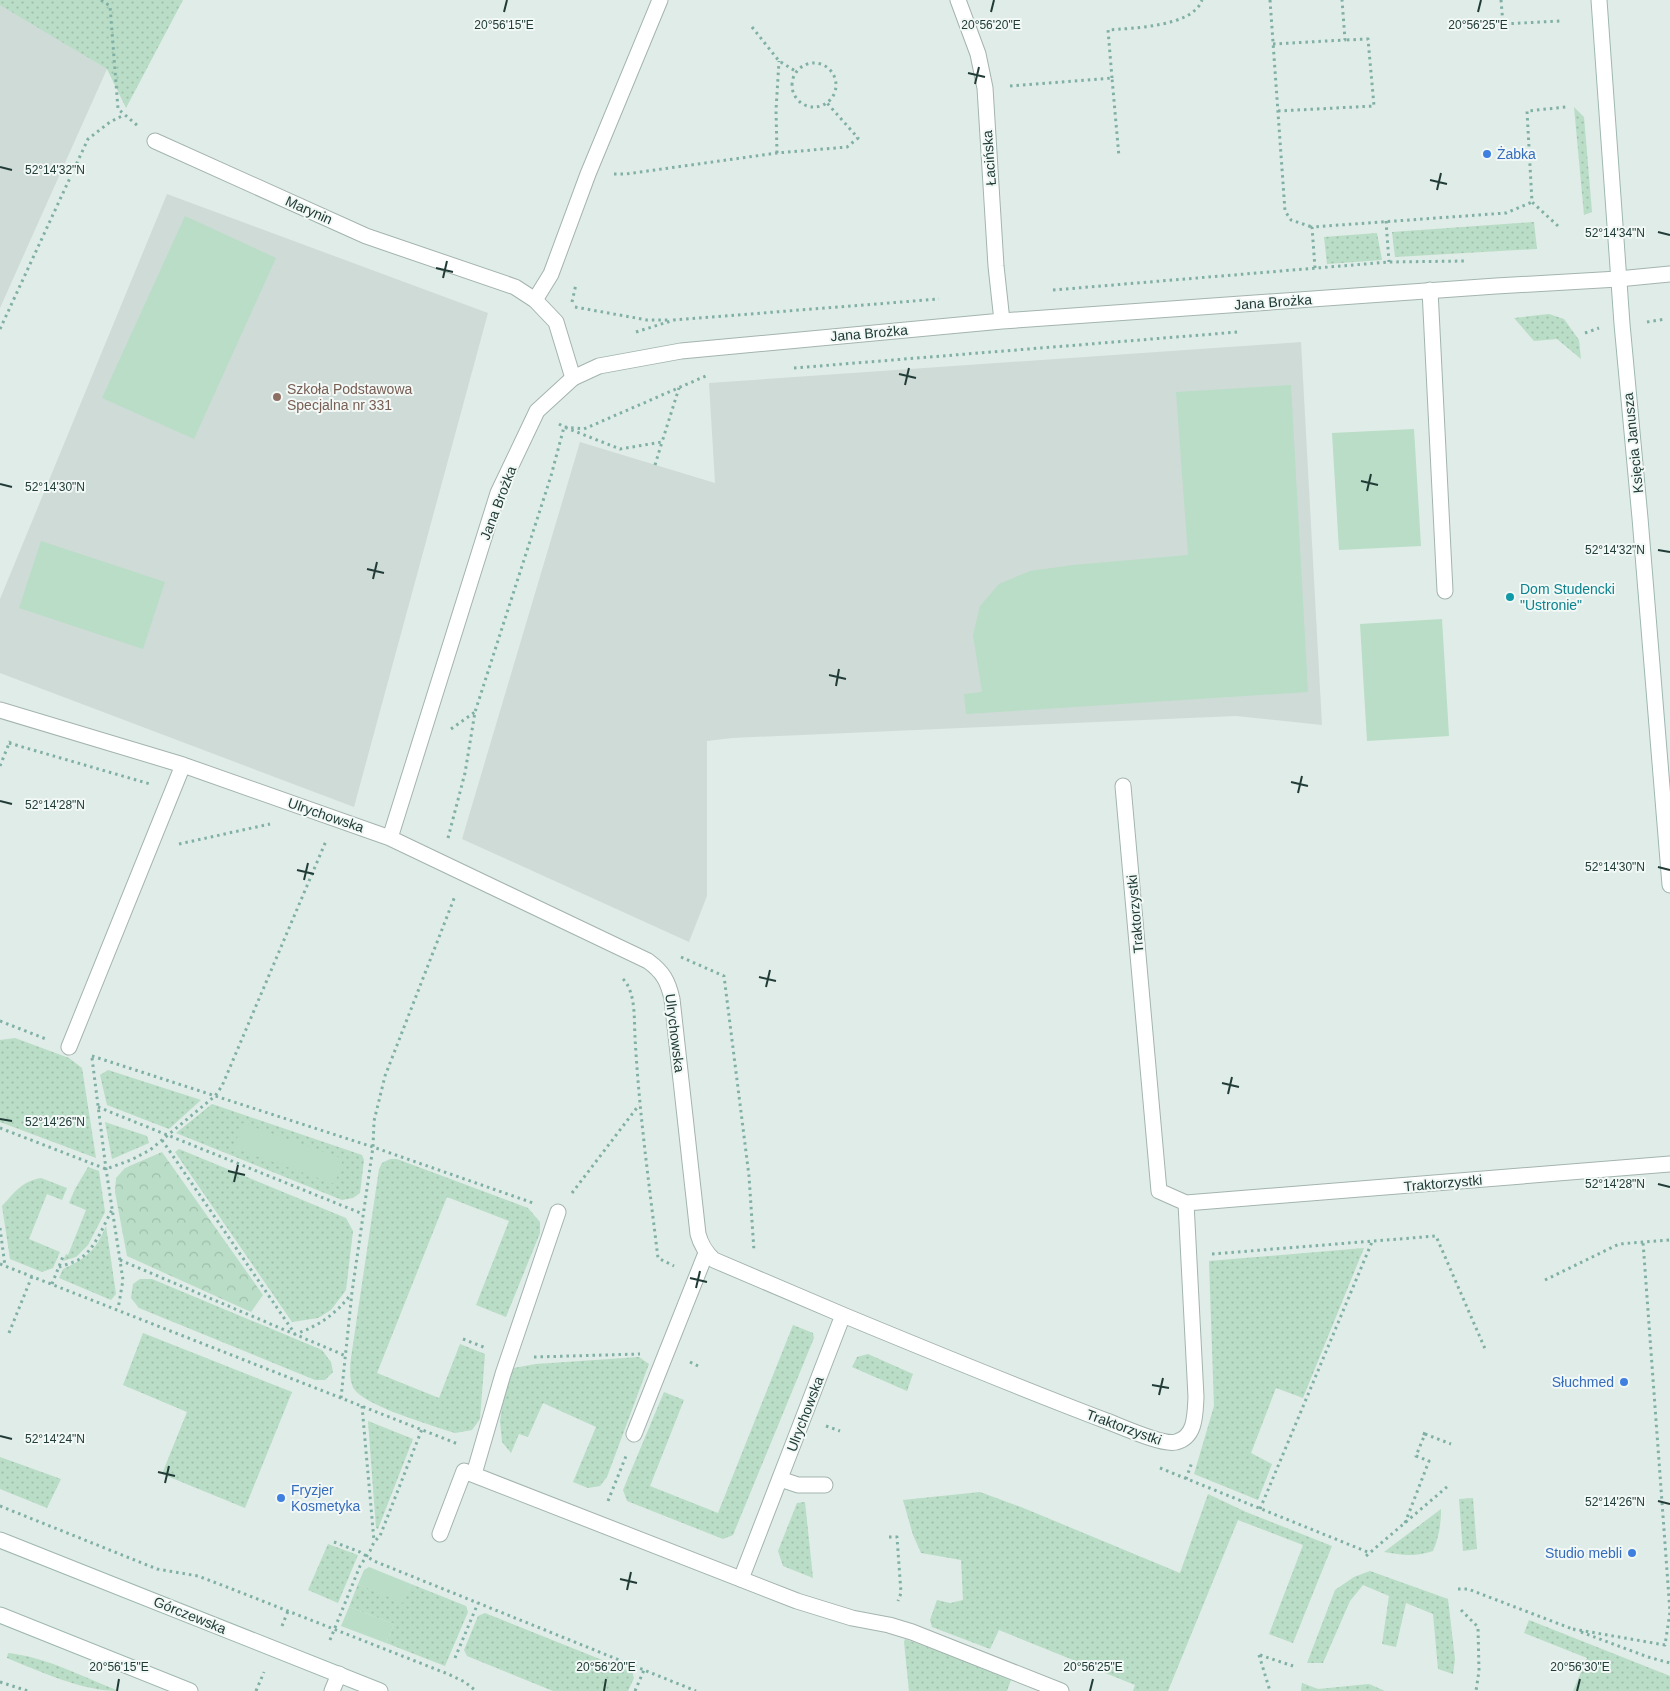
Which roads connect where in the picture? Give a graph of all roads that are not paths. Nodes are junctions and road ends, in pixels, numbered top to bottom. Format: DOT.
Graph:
graph roads {
  1 [pos="660,0"];
  2 [pos="958,0"];
  3 [pos="1599,0"];
  4 [pos="155,141"];
  5 [pos="1670,274"];
  6 [pos="1618,279"];
  7 [pos="1430,290"];
  8 [pos="535,300"];
  9 [pos="1002,321"];
  10 [pos="573,378"];
  11 [pos="1445,591"];
  12 [pos="0,710"];
  13 [pos="183,765"];
  14 [pos="1123,786"];
  15 [pos="390,838"];
  16 [pos="1670,885"];
  17 [pos="69,1047"];
  18 [pos="1670,1164"];
  19 [pos="1186,1203"];
  20 [pos="558,1212"];
  21 [pos="706,1253"];
  22 [pos="844,1315"];
  23 [pos="634,1434"];
  24 [pos="474,1474"];
  25 [pos="780,1479"];
  26 [pos="825,1485"];
  27 [pos="440,1534"];
  28 [pos="0,1540"];
  29 [pos="741,1579"];
  30 [pos="0,1615"];
  31 [pos="338,1674"];
  32 [pos="190,1691"];
  33 [pos="332,1691"];
  34 [pos="380,1691"];
  35 [pos="1061,1691"];
  1 -- 8 [label="street"];
  2 -- 9 [label="street, Łacińska"];
  3 -- 6 [label="street, Księcia Janusza"];
  4 -- 8 [label="street, Marynin"];
  5 -- 6 [label="street, Jana Brożka"];
  6 -- 7 [label="street, Jana Brożka"];
  6 -- 16 [label="street, Księcia Janusza"];
  7 -- 9 [label="street, Jana Brożka"];
  7 -- 11 [label="street"];
  8 -- 10 [label="street, Marynin"];
  9 -- 10 [label="street, Jana Brożka"];
  10 -- 15 [label="street, Jana Brożka"];
  12 -- 13 [label="street, Ulrychowska"];
  13 -- 15 [label="street, Ulrychowska"];
  13 -- 17 [label="street"];
  14 -- 19 [label="street, Traktorzystki"];
  15 -- 21 [label="street, Ulrychowska"];
  18 -- 19 [label="street, Traktorzystki"];
  19 -- 22 [label="street, Traktorzystki"];
  20 -- 24 [label="street"];
  21 -- 22 [label="street"];
  21 -- 23 [label="street"];
  22 -- 25 [label="street, Ulrychowska"];
  24 -- 27 [label="street"];
  24 -- 29 [label="street"];
  25 -- 26 [label="street"];
  25 -- 29 [label="street, Ulrychowska"];
  28 -- 31 [label="street, Górczewska"];
  29 -- 35 [label="street"];
  30 -- 32 [label="street"];
  31 -- 33 [label="street"];
  31 -- 34 [label="street, Górczewska"];
}
